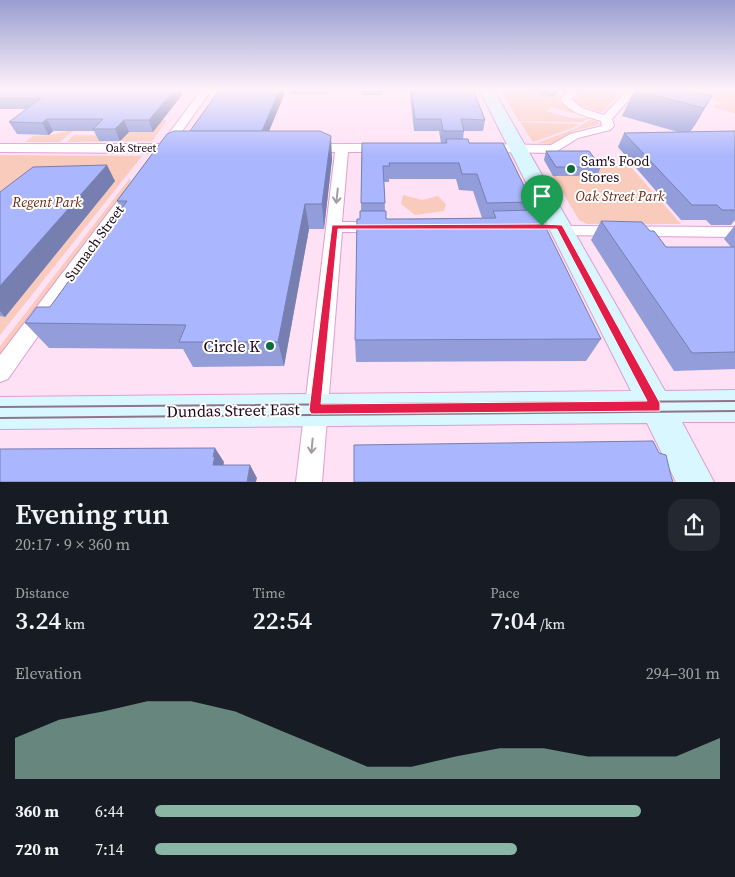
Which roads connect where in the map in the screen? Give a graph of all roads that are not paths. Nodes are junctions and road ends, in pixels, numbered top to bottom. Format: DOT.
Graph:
graph roads {
  1 [pos="191,111"];
  2 [pos="498,111"];
  3 [pos="583,111"];
  4 [pos="613,111"];
  5 [pos="606,119"];
  6 [pos="0,148"];
  7 [pos="164,148"];
  8 [pos="189,148"];
  9 [pos="298,148"];
  10 [pos="342,148"];
  11 [pos="395,148"];
  12 [pos="468,148"];
  13 [pos="518,148"];
  14 [pos="334,227"];
  15 [pos="395,227"];
  16 [pos="554,228"];
  17 [pos="735,232"];
  18 [pos="0,372"];
  19 [pos="735,406"];
  20 [pos="656,407"];
  21 [pos="315,410"];
  22 [pos="0,413"];
  23 [pos="308,482"];
  24 [pos="696,482"];
  1 -- 7 [label="street, Sumach Street"];
  2 -- 13 [label="street"];
  3 -- 5 [label="street"];
  4 -- 5 [label="street"];
  5 -- 13 [label="street"];
  6 -- 7 [label="street, Oak Street"];
  7 -- 8 [label="street, Oak Street"];
  7 -- 18 [label="street, Sumach Street"];
  9 -- 10 [label="street"];
  10 -- 11 [label="street"];
  10 -- 14 [label="street, one-way"];
  12 -- 13 [label="street"];
  13 -- 16 [label="street"];
  14 -- 15 [label="street"];
  14 -- 21 [label="street"];
  16 -- 17 [label="street"];
  16 -- 20 [label="street"];
  19 -- 20 [label="street, Dundas Street East"];
  20 -- 21 [label="street, Dundas Street East"];
  20 -- 24 [label="street"];
  21 -- 22 [label="street, Dundas Street East"];
  21 -- 23 [label="street, one-way"];
}
